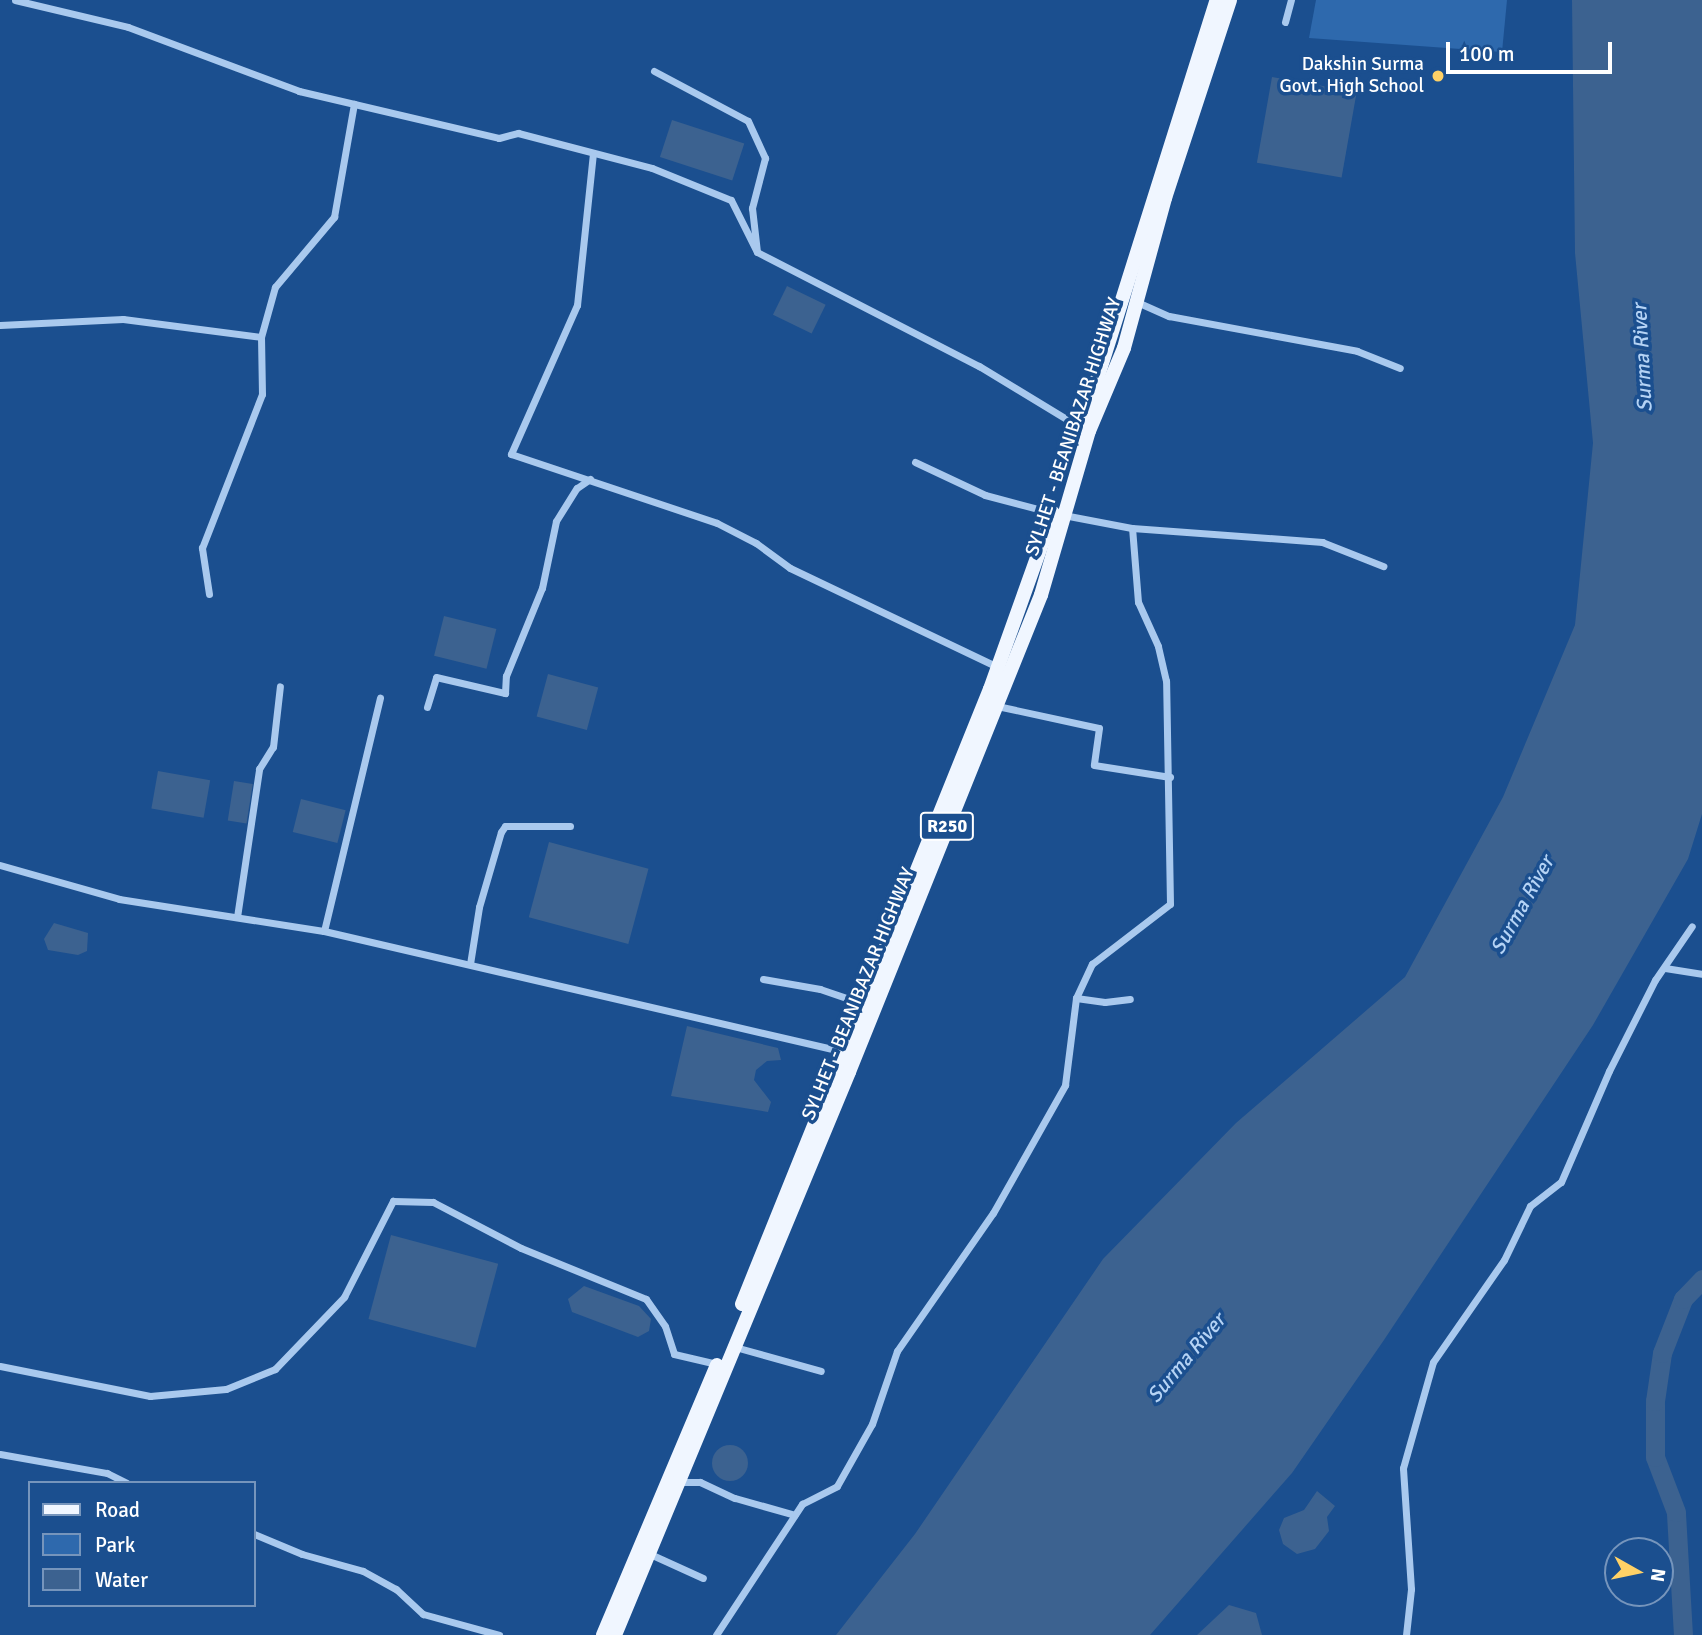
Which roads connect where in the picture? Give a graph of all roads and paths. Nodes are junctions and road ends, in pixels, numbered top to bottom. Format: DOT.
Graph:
graph roads {
  1 [pos="15,0"];
  2 [pos="1217,0"];
  3 [pos="1230,0"];
  4 [pos="1291,0"];
  5 [pos="1285,22"];
  6 [pos="654,71"];
  7 [pos="354,104"];
  8 [pos="593,153"];
  9 [pos="757,252"];
  10 [pos="1136,301"];
  11 [pos="0,326"];
  12 [pos="261,337"];
  13 [pos="1400,368"];
  14 [pos="1081,428"];
  15 [pos="915,462"];
  16 [pos="590,479"];
  17 [pos="1058,514"];
  18 [pos="1132,528"];
  19 [pos="1383,566"];
  20 [pos="209,594"];
  21 [pos="998,667"];
  22 [pos="280,686"];
  23 [pos="990,689"];
  24 [pos="380,698"];
  25 [pos="427,707"];
  26 [pos="998,707"];
  27 [pos="1170,777"];
  28 [pos="570,826"];
  29 [pos="0,865"];
  30 [pos="237,916"];
  31 [pos="1692,926"];
  32 [pos="324,931"];
  33 [pos="470,964"];
  34 [pos="1665,968"];
  35 [pos="1702,974"];
  36 [pos="763,979"];
  37 [pos="1076,998"];
  38 [pos="1130,999"];
  39 [pos="865,1004"];
  40 [pos="846,1052"];
  41 [pos="735,1346"];
  42 [pos="718,1364"];
  43 [pos="0,1366"];
  44 [pos="821,1371"];
  45 [pos="0,1454"];
  46 [pos="123,1481"];
  47 [pos="681,1482"];
  48 [pos="795,1515"];
  49 [pos="256,1535"];
  50 [pos="650,1554"];
  51 [pos="703,1578"];
  52 [pos="499,1635"];
  53 [pos="603,1635"];
  54 [pos="615,1635"];
  55 [pos="716,1635"];
  56 [pos="1406,1635"];
  1 -- 7 [label="street"];
  2 -- 14 [label="main road, SYLHET - BEANIBAZAR HIGHWAY / R250"];
  3 -- 10 [label="main road, SYLHET - BEANIBAZAR HIGHWAY / R250"];
  4 -- 5 [label="street"];
  6 -- 9 [label="street"];
  7 -- 8 [label="street"];
  7 -- 12 [label="street"];
  8 -- 9 [label="street"];
  8 -- 16 [label="street"];
  9 -- 14 [label="street"];
  10 -- 13 [label="street"];
  10 -- 17 [label="main road, SYLHET - BEANIBAZAR HIGHWAY / R250"];
  11 -- 12 [label="street"];
  12 -- 20 [label="street"];
  14 -- 17 [label="main road, SYLHET - BEANIBAZAR HIGHWAY / R250"];
  15 -- 17 [label="street"];
  16 -- 21 [label="street"];
  16 -- 25 [label="street"];
  17 -- 18 [label="street"];
  17 -- 21 [label="main road, SYLHET - BEANIBAZAR HIGHWAY / R250"];
  17 -- 26 [label="main road, SYLHET - BEANIBAZAR HIGHWAY / R250"];
  18 -- 19 [label="street"];
  18 -- 27 [label="street"];
  21 -- 23 [label="main road, SYLHET - BEANIBAZAR HIGHWAY / R250"];
  22 -- 30 [label="street"];
  23 -- 26 [label="street"];
  23 -- 39 [label="main road, SYLHET - BEANIBAZAR HIGHWAY / R250"];
  24 -- 32 [label="street"];
  26 -- 27 [label="street"];
  26 -- 41 [label="main road, SYLHET - BEANIBAZAR HIGHWAY / R250"];
  27 -- 37 [label="street"];
  28 -- 33 [label="street"];
  29 -- 30 [label="street"];
  30 -- 32 [label="street"];
  31 -- 34 [label="street"];
  32 -- 33 [label="street"];
  33 -- 40 [label="street"];
  34 -- 35 [label="street"];
  34 -- 56 [label="street"];
  36 -- 39 [label="street"];
  37 -- 38 [label="street"];
  37 -- 48 [label="street"];
  39 -- 40 [label="main road, SYLHET - BEANIBAZAR HIGHWAY / R250"];
  40 -- 42 [label="main road, SYLHET - BEANIBAZAR HIGHWAY / R250"];
  41 -- 44 [label="street"];
  41 -- 47 [label="main road, SYLHET - BEANIBAZAR HIGHWAY / R250"];
  42 -- 43 [label="street"];
  42 -- 53 [label="main road, SYLHET - BEANIBAZAR HIGHWAY / R250"];
  45 -- 46 [label="street"];
  47 -- 48 [label="street"];
  47 -- 50 [label="main road, SYLHET - BEANIBAZAR HIGHWAY / R250"];
  48 -- 55 [label="street"];
  49 -- 52 [label="street"];
  50 -- 51 [label="street"];
  50 -- 54 [label="main road, SYLHET - BEANIBAZAR HIGHWAY / R250"];
}
